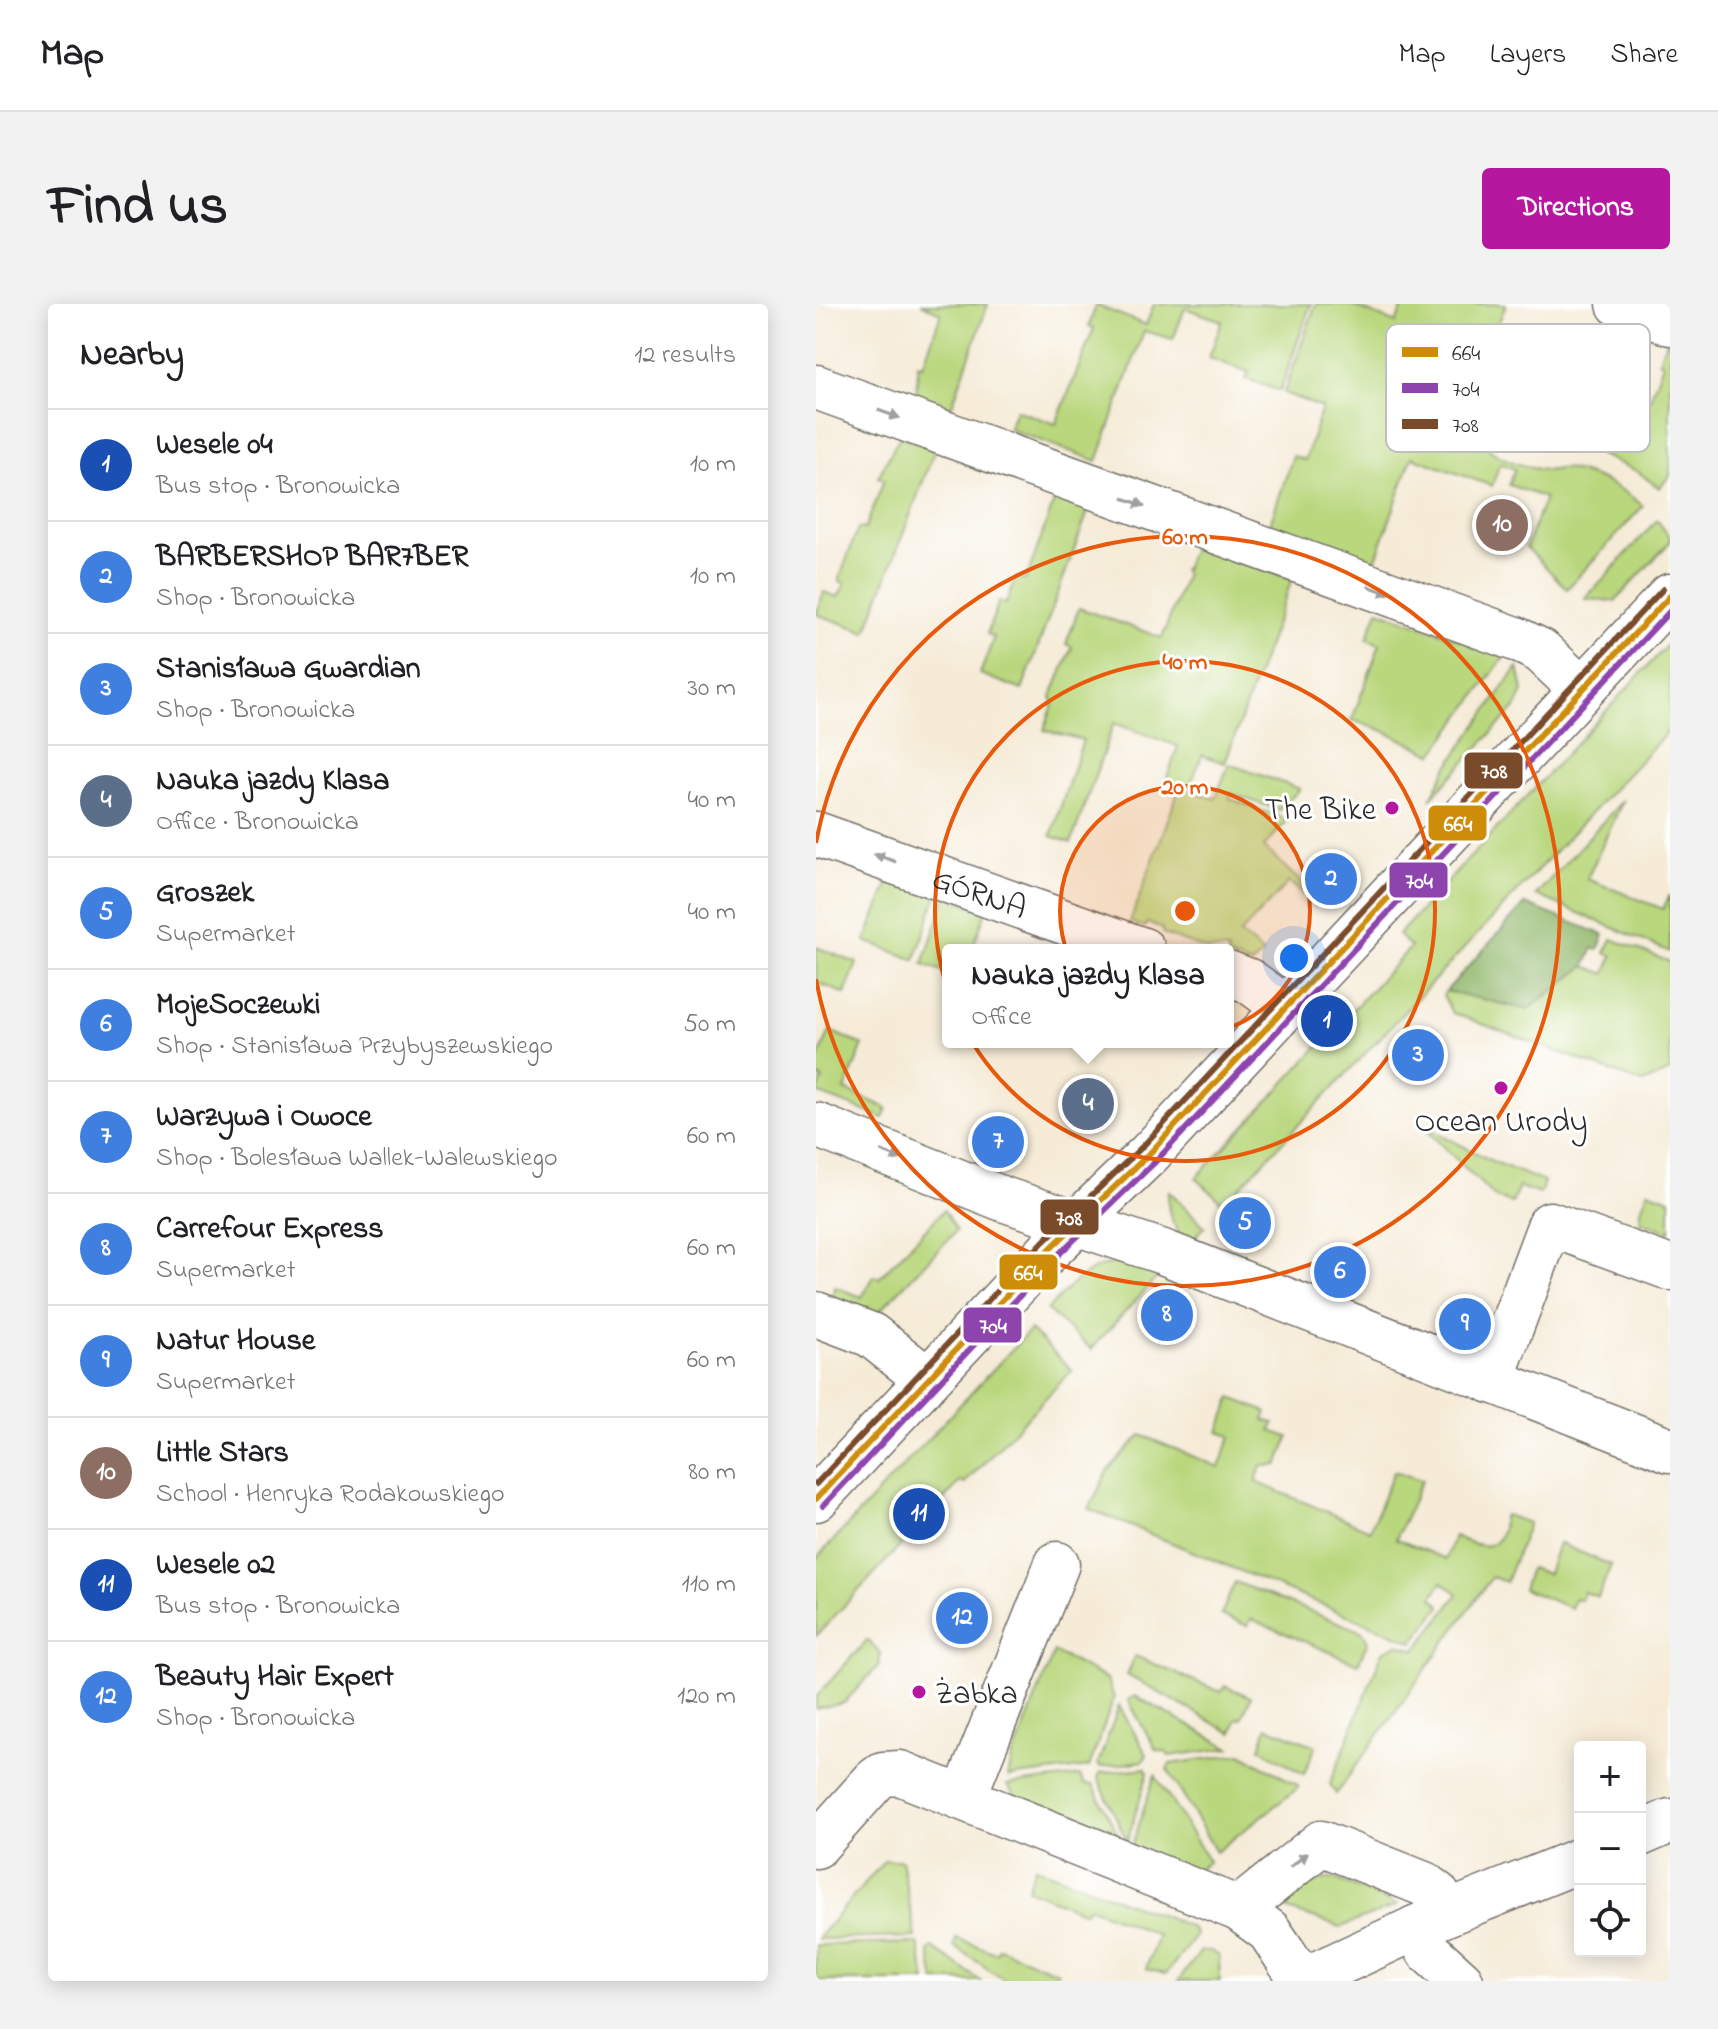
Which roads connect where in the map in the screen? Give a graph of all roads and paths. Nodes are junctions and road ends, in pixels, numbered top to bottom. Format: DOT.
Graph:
graph roads {
  1 [pos="1619,304"];
  2 [pos="1670,323"];
  3 [pos="816,387"];
  4 [pos="1670,596"];
  5 [pos="1582,690"];
  6 [pos="816,834"];
  7 [pos="1126,944"];
  8 [pos="1234,975"];
  9 [pos="1286,1008"];
  10 [pos="816,1125"];
  11 [pos="1076,1223"];
  12 [pos="1670,1268"];
  13 [pos="816,1314"];
  14 [pos="927,1379"];
  15 [pos="1491,1381"];
  16 [pos="1670,1450"];
  17 [pos="816,1499"];
  18 [pos="1057,1564"];
  19 [pos="964,1797"];
  20 [pos="1670,1821"];
  21 [pos="1646,1831"];
  22 [pos="816,1846"];
  23 [pos="1574,1862"];
  24 [pos="1239,1909"];
  25 [pos="1432,1920"];
  26 [pos="1302,1980"];
  27 [pos="1461,1981"];
  1 -- 2 [label="street"];
  3 -- 5 [label="street, one-way"];
  4 -- 5 [label="street"];
  5 -- 9 [label="street"];
  7 -- 6 [label="street, GÓRNA, one-way"];
  8 -- 9 [label="street"];
  9 -- 11 [label="street"];
  10 -- 11 [label="street, one-way"];
  11 -- 14 [label="street"];
  11 -- 15 [label="street"];
  12 -- 15 [label="street"];
  13 -- 14 [label="street"];
  14 -- 17 [label="street"];
  15 -- 16 [label="street"];
  18 -- 19 [label="street"];
  19 -- 22 [label="street"];
  19 -- 24 [label="street"];
  20 -- 21 [label="street"];
  23 -- 25 [label="street"];
  24 -- 25 [label="street, one-way"];
  24 -- 26 [label="street"];
  25 -- 26 [label="street"];
  25 -- 27 [label="street"];
}
